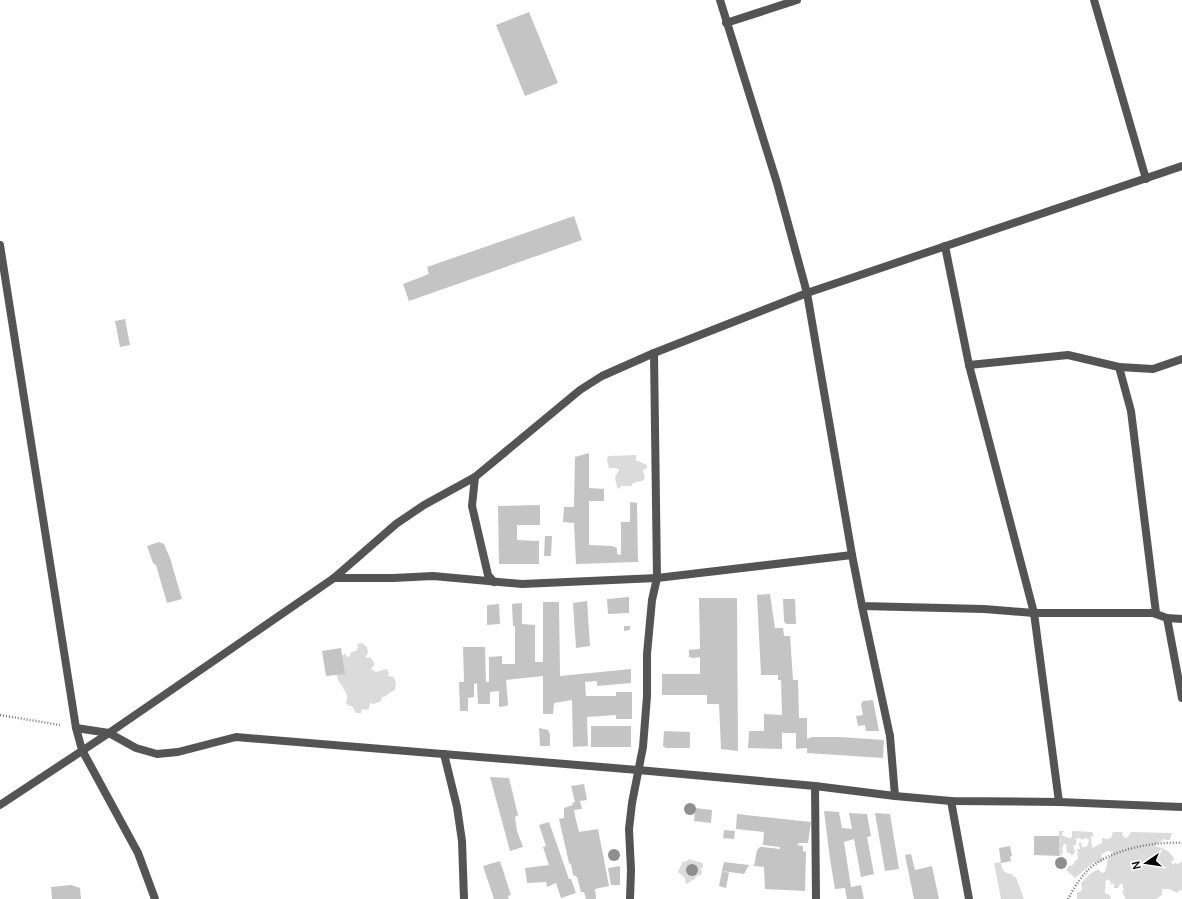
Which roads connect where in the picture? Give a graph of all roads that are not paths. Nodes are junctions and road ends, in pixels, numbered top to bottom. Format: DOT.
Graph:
graph roads {
  1 [pos="720,0"];
  2 [pos="797,0"];
  3 [pos="1094,0"];
  4 [pos="726,23"];
  5 [pos="1182,166"];
  6 [pos="1146,179"];
  7 [pos="0,245"];
  8 [pos="945,246"];
  9 [pos="807,293"];
  10 [pos="654,353"];
  11 [pos="1182,358"];
  12 [pos="969,365"];
  13 [pos="1119,367"];
  14 [pos="475,477"];
  15 [pos="852,555"];
  16 [pos="334,578"];
  17 [pos="657,578"];
  18 [pos="494,582"];
  19 [pos="862,606"];
  20 [pos="1034,613"];
  21 [pos="1156,613"];
  22 [pos="1167,618"];
  23 [pos="1182,619"];
  24 [pos="1182,698"];
  25 [pos="76,728"];
  26 [pos="109,733"];
  27 [pos="82,750"];
  28 [pos="444,754"];
  29 [pos="638,770"];
  30 [pos="815,786"];
  31 [pos="895,796"];
  32 [pos="951,801"];
  33 [pos="1059,802"];
  34 [pos="0,805"];
  35 [pos="1182,807"];
  36 [pos="155,899"];
  37 [pos="464,899"];
  38 [pos="630,899"];
  39 [pos="816,899"];
  40 [pos="969,899"];
  1 -- 4 [label="street"];
  2 -- 4 [label="street"];
  3 -- 6 [label="street"];
  4 -- 9 [label="street"];
  5 -- 6 [label="street"];
  6 -- 8 [label="street"];
  7 -- 25 [label="street"];
  8 -- 9 [label="street"];
  8 -- 12 [label="street"];
  9 -- 10 [label="street"];
  9 -- 15 [label="street"];
  10 -- 14 [label="street"];
  10 -- 17 [label="street"];
  11 -- 13 [label="street"];
  12 -- 13 [label="street"];
  12 -- 20 [label="street"];
  13 -- 21 [label="street"];
  14 -- 16 [label="street"];
  14 -- 18 [label="street"];
  15 -- 17 [label="street"];
  15 -- 19 [label="street"];
  16 -- 18 [label="street"];
  16 -- 26 [label="street"];
  17 -- 18 [label="street"];
  17 -- 29 [label="street"];
  19 -- 20 [label="street"];
  19 -- 31 [label="street"];
  20 -- 21 [label="street"];
  20 -- 33 [label="street"];
  21 -- 22 [label="street"];
  22 -- 23 [label="street"];
  22 -- 24 [label="street"];
  25 -- 26 [label="street"];
  25 -- 27 [label="street"];
  26 -- 27 [label="street"];
  26 -- 28 [label="street"];
  27 -- 34 [label="street"];
  27 -- 36 [label="street"];
  28 -- 29 [label="street"];
  28 -- 37 [label="street"];
  29 -- 30 [label="street"];
  29 -- 38 [label="street"];
  30 -- 31 [label="street"];
  30 -- 39 [label="street"];
  31 -- 32 [label="street"];
  32 -- 33 [label="street"];
  32 -- 40 [label="street"];
  33 -- 35 [label="street"];
}
